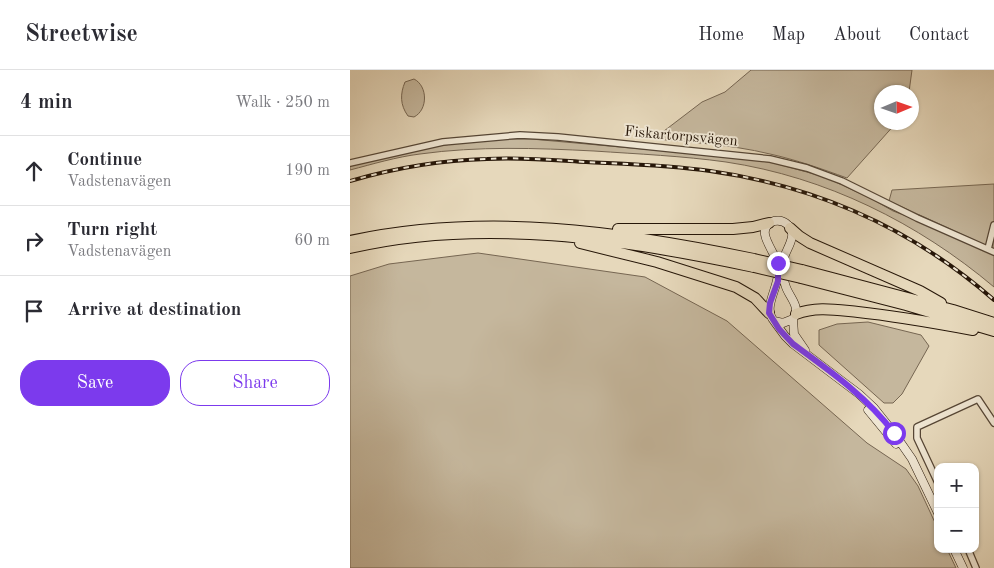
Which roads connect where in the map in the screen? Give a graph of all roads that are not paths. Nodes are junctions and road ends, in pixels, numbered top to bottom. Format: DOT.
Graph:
graph roads {
  1 [pos="350,163"];
  2 [pos="769,223"];
  3 [pos="994,225"];
  4 [pos="790,228"];
  5 [pos="570,229"];
  6 [pos="550,235"];
  7 [pos="350,240"];
  8 [pos="350,248"];
  9 [pos="991,250"];
  10 [pos="754,263"];
  11 [pos="802,274"];
  12 [pos="953,310"];
  13 [pos="772,317"];
  14 [pos="795,317"];
  15 [pos="994,323"];
  16 [pos="994,332"];
  17 [pos="809,356"];
  18 [pos="994,424"];
  19 [pos="934,474"];
  20 [pos="936,508"];
  21 [pos="956,553"];
  22 [pos="970,553"];
  23 [pos="963,568"];
  24 [pos="976,568"];
  1 -- 9 [label="street, Fiskartorpsvägen"];
  2 -- 4 [label="main road"];
  2 -- 5 [label="highway"];
  2 -- 13 [label="main road"];
  3 -- 9 [label="street"];
  4 -- 12 [label="highway"];
  4 -- 14 [label="main road"];
  5 -- 7 [label="highway"];
  5 -- 10 [label="highway"];
  6 -- 8 [label="highway"];
  6 -- 10 [label="highway"];
  6 -- 13 [label="highway"];
  10 -- 11 [label="highway, bridge"];
  11 -- 12 [label="highway"];
  11 -- 16 [label="highway"];
  12 -- 15 [label="highway"];
  13 -- 14 [label="main road"];
  13 -- 17 [label="main road"];
  14 -- 16 [label="highway"];
  14 -- 17 [label="main road"];
  17 -- 20 [label="main road"];
  18 -- 19 [label="street"];
  21 -- 23 [label="main road"];
  22 -- 24 [label="street"];
}
